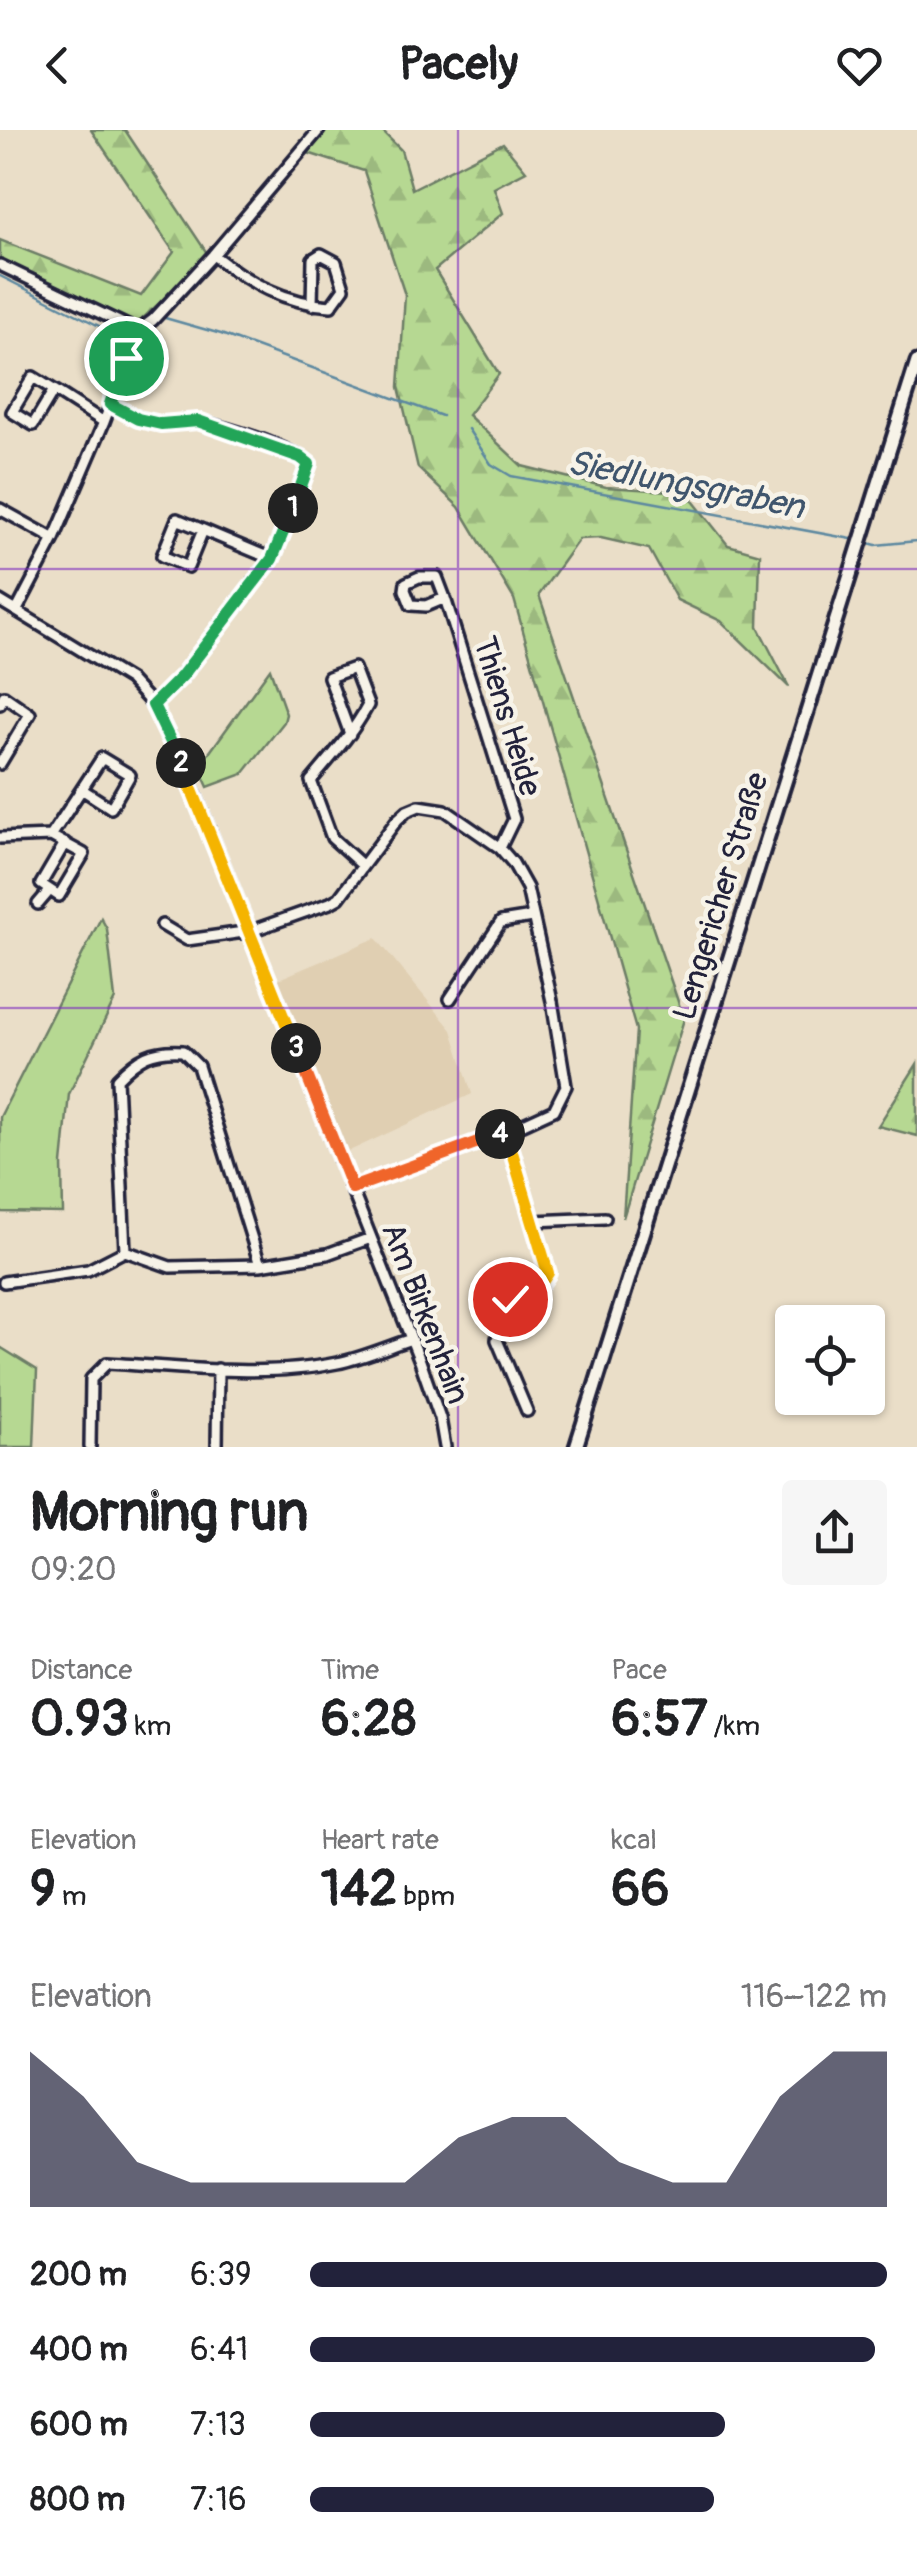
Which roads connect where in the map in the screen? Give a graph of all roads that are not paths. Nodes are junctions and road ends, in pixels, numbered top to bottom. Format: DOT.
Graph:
graph roads {
  1 [pos="318,130"];
  2 [pos="213,255"];
  3 [pos="0,266"];
  4 [pos="312,305"];
  5 [pos="138,331"];
  6 [pos="917,362"];
  7 [pos="54,390"];
  8 [pos="110,404"];
  9 [pos="104,422"];
  10 [pos="0,509"];
  11 [pos="204,530"];
  12 [pos="54,539"];
  13 [pos="272,559"];
  14 [pos="445,598"];
  15 [pos="0,602"];
  16 [pos="17,610"];
  17 [pos="0,704"];
  18 [pos="153,705"];
  19 [pos="350,734"];
  20 [pos="5,745"];
  21 [pos="0,764"];
  22 [pos="83,790"];
  23 [pos="51,836"];
  24 [pos="0,838"];
  25 [pos="66,843"];
  26 [pos="500,848"];
  27 [pos="363,866"];
  28 [pos="50,890"];
  29 [pos="38,904"];
  30 [pos="532,917"];
  31 [pos="162,925"];
  32 [pos="251,931"];
  33 [pos="450,1000"];
  34 [pos="506,1132"];
  35 [pos="352,1188"];
  36 [pos="605,1218"];
  37 [pos="533,1221"];
  38 [pos="371,1238"];
  39 [pos="125,1251"];
  40 [pos="260,1265"];
  41 [pos="4,1282"];
  42 [pos="530,1300"];
  43 [pos="499,1326"];
  44 [pos="410,1339"];
  45 [pos="218,1369"];
  46 [pos="527,1411"];
  47 [pos="90,1447"];
  48 [pos="217,1447"];
  49 [pos="445,1447"];
  50 [pos="576,1447"];
  1 -- 2 [label="street"];
  2 -- 4 [label="street"];
  2 -- 5 [label="street"];
  3 -- 5 [label="street"];
  4 -- 4 [label="street"];
  5 -- 8 [label="street"];
  6 -- 50 [label="main road, Lengericher Straße"];
  7 -- 7 [label="street"];
  7 -- 9 [label="street"];
  8 -- 9 [label="street"];
  8 -- 13 [label="street"];
  9 -- 12 [label="street"];
  10 -- 12 [label="street"];
  11 -- 11 [label="street"];
  11 -- 13 [label="street"];
  12 -- 16 [label="street"];
  13 -- 18 [label="street"];
  14 -- 14 [label="street"];
  14 -- 26 [label="street, Thiens Heide"];
  15 -- 16 [label="street, Am Birkenhain"];
  16 -- 18 [label="street, Am Birkenhain"];
  17 -- 20 [label="street"];
  18 -- 32 [label="street, Am Birkenhain"];
  19 -- 19 [label="street"];
  19 -- 27 [label="street"];
  20 -- 21 [label="street"];
  22 -- 22 [label="street"];
  22 -- 23 [label="street"];
  23 -- 24 [label="street"];
  23 -- 25 [label="street"];
  25 -- 28 [label="street"];
  25 -- 28 [label="street"];
  26 -- 27 [label="street, Thiens Heide"];
  26 -- 30 [label="street, Thiens Heide"];
  27 -- 32 [label="street, Thiens Heide"];
  28 -- 29 [label="street"];
  30 -- 33 [label="street"];
  30 -- 34 [label="street, Thiens Heide"];
  31 -- 32 [label="street, Thiens Heide"];
  32 -- 35 [label="street, Am Birkenhain"];
  34 -- 35 [label="street, Thiens Heide"];
  34 -- 37 [label="street"];
  35 -- 38 [label="street, Am Birkenhain"];
  36 -- 37 [label="street"];
  37 -- 42 [label="street"];
  38 -- 40 [label="street"];
  38 -- 44 [label="street, Am Birkenhain"];
  39 -- 40 [label="street"];
  39 -- 40 [label="street"];
  39 -- 41 [label="street"];
  42 -- 43 [label="street"];
  42 -- 43 [label="street"];
  43 -- 46 [label="street"];
  44 -- 45 [label="street"];
  44 -- 49 [label="street, Am Birkenhain"];
  45 -- 47 [label="street"];
  45 -- 48 [label="street"];
}
